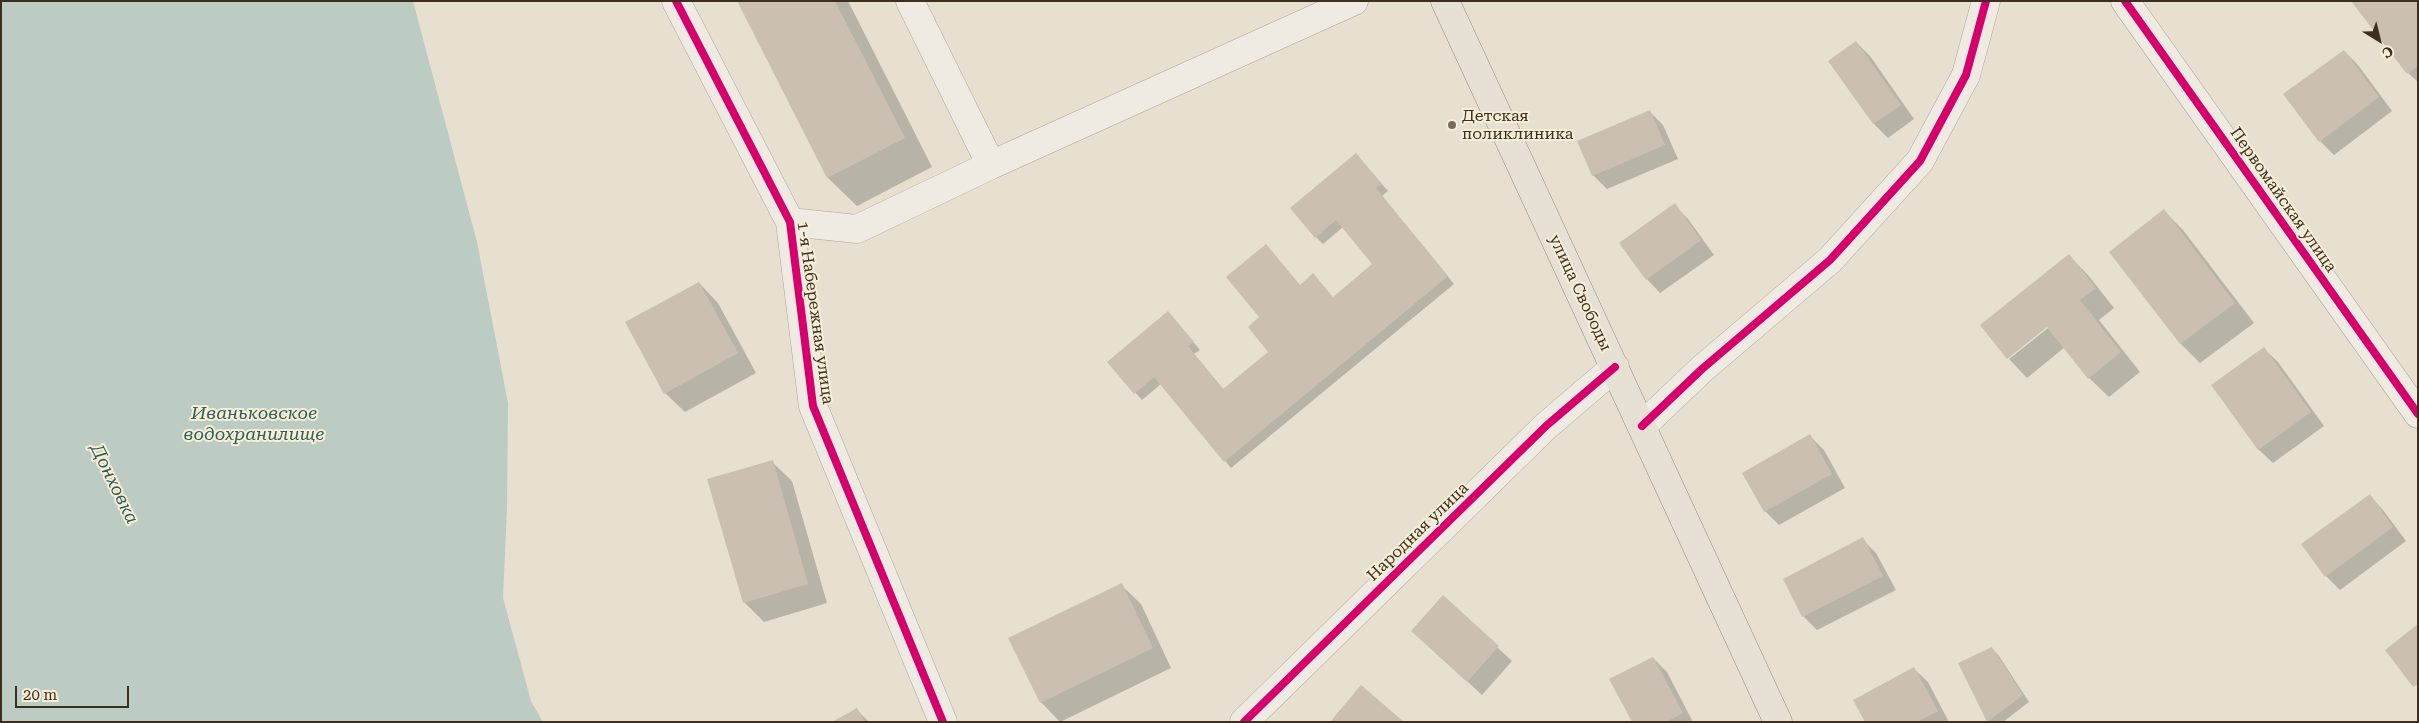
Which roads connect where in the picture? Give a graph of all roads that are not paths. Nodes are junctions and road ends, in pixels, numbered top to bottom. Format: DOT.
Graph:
graph roads {
  1 [pos="676,1"];
  2 [pos="910,1"];
  3 [pos="1354,1"];
  4 [pos="1445,1"];
  5 [pos="1986,1"];
  6 [pos="2125,1"];
  7 [pos="991,165"];
  8 [pos="790,222"];
  9 [pos="1615,367"];
  10 [pos="2418,414"];
  11 [pos="1642,426"];
  12 [pos="943,722"];
  13 [pos="1244,722"];
  14 [pos="1778,722"];
  1 -- 8 [label="street, 1-я Набережная улица"];
  2 -- 7 [label="street"];
  3 -- 7 [label="street"];
  4 -- 9 [label="main road, улица Свободы"];
  5 -- 11 [label="street"];
  6 -- 10 [label="street, Первомайская улица"];
  7 -- 8 [label="street"];
  8 -- 12 [label="street, 1-я Набережная улица"];
  9 -- 11 [label="main road, улица Свободы"];
  9 -- 13 [label="street, Народная улица"];
  11 -- 14 [label="main road, улица Свободы"];
}
